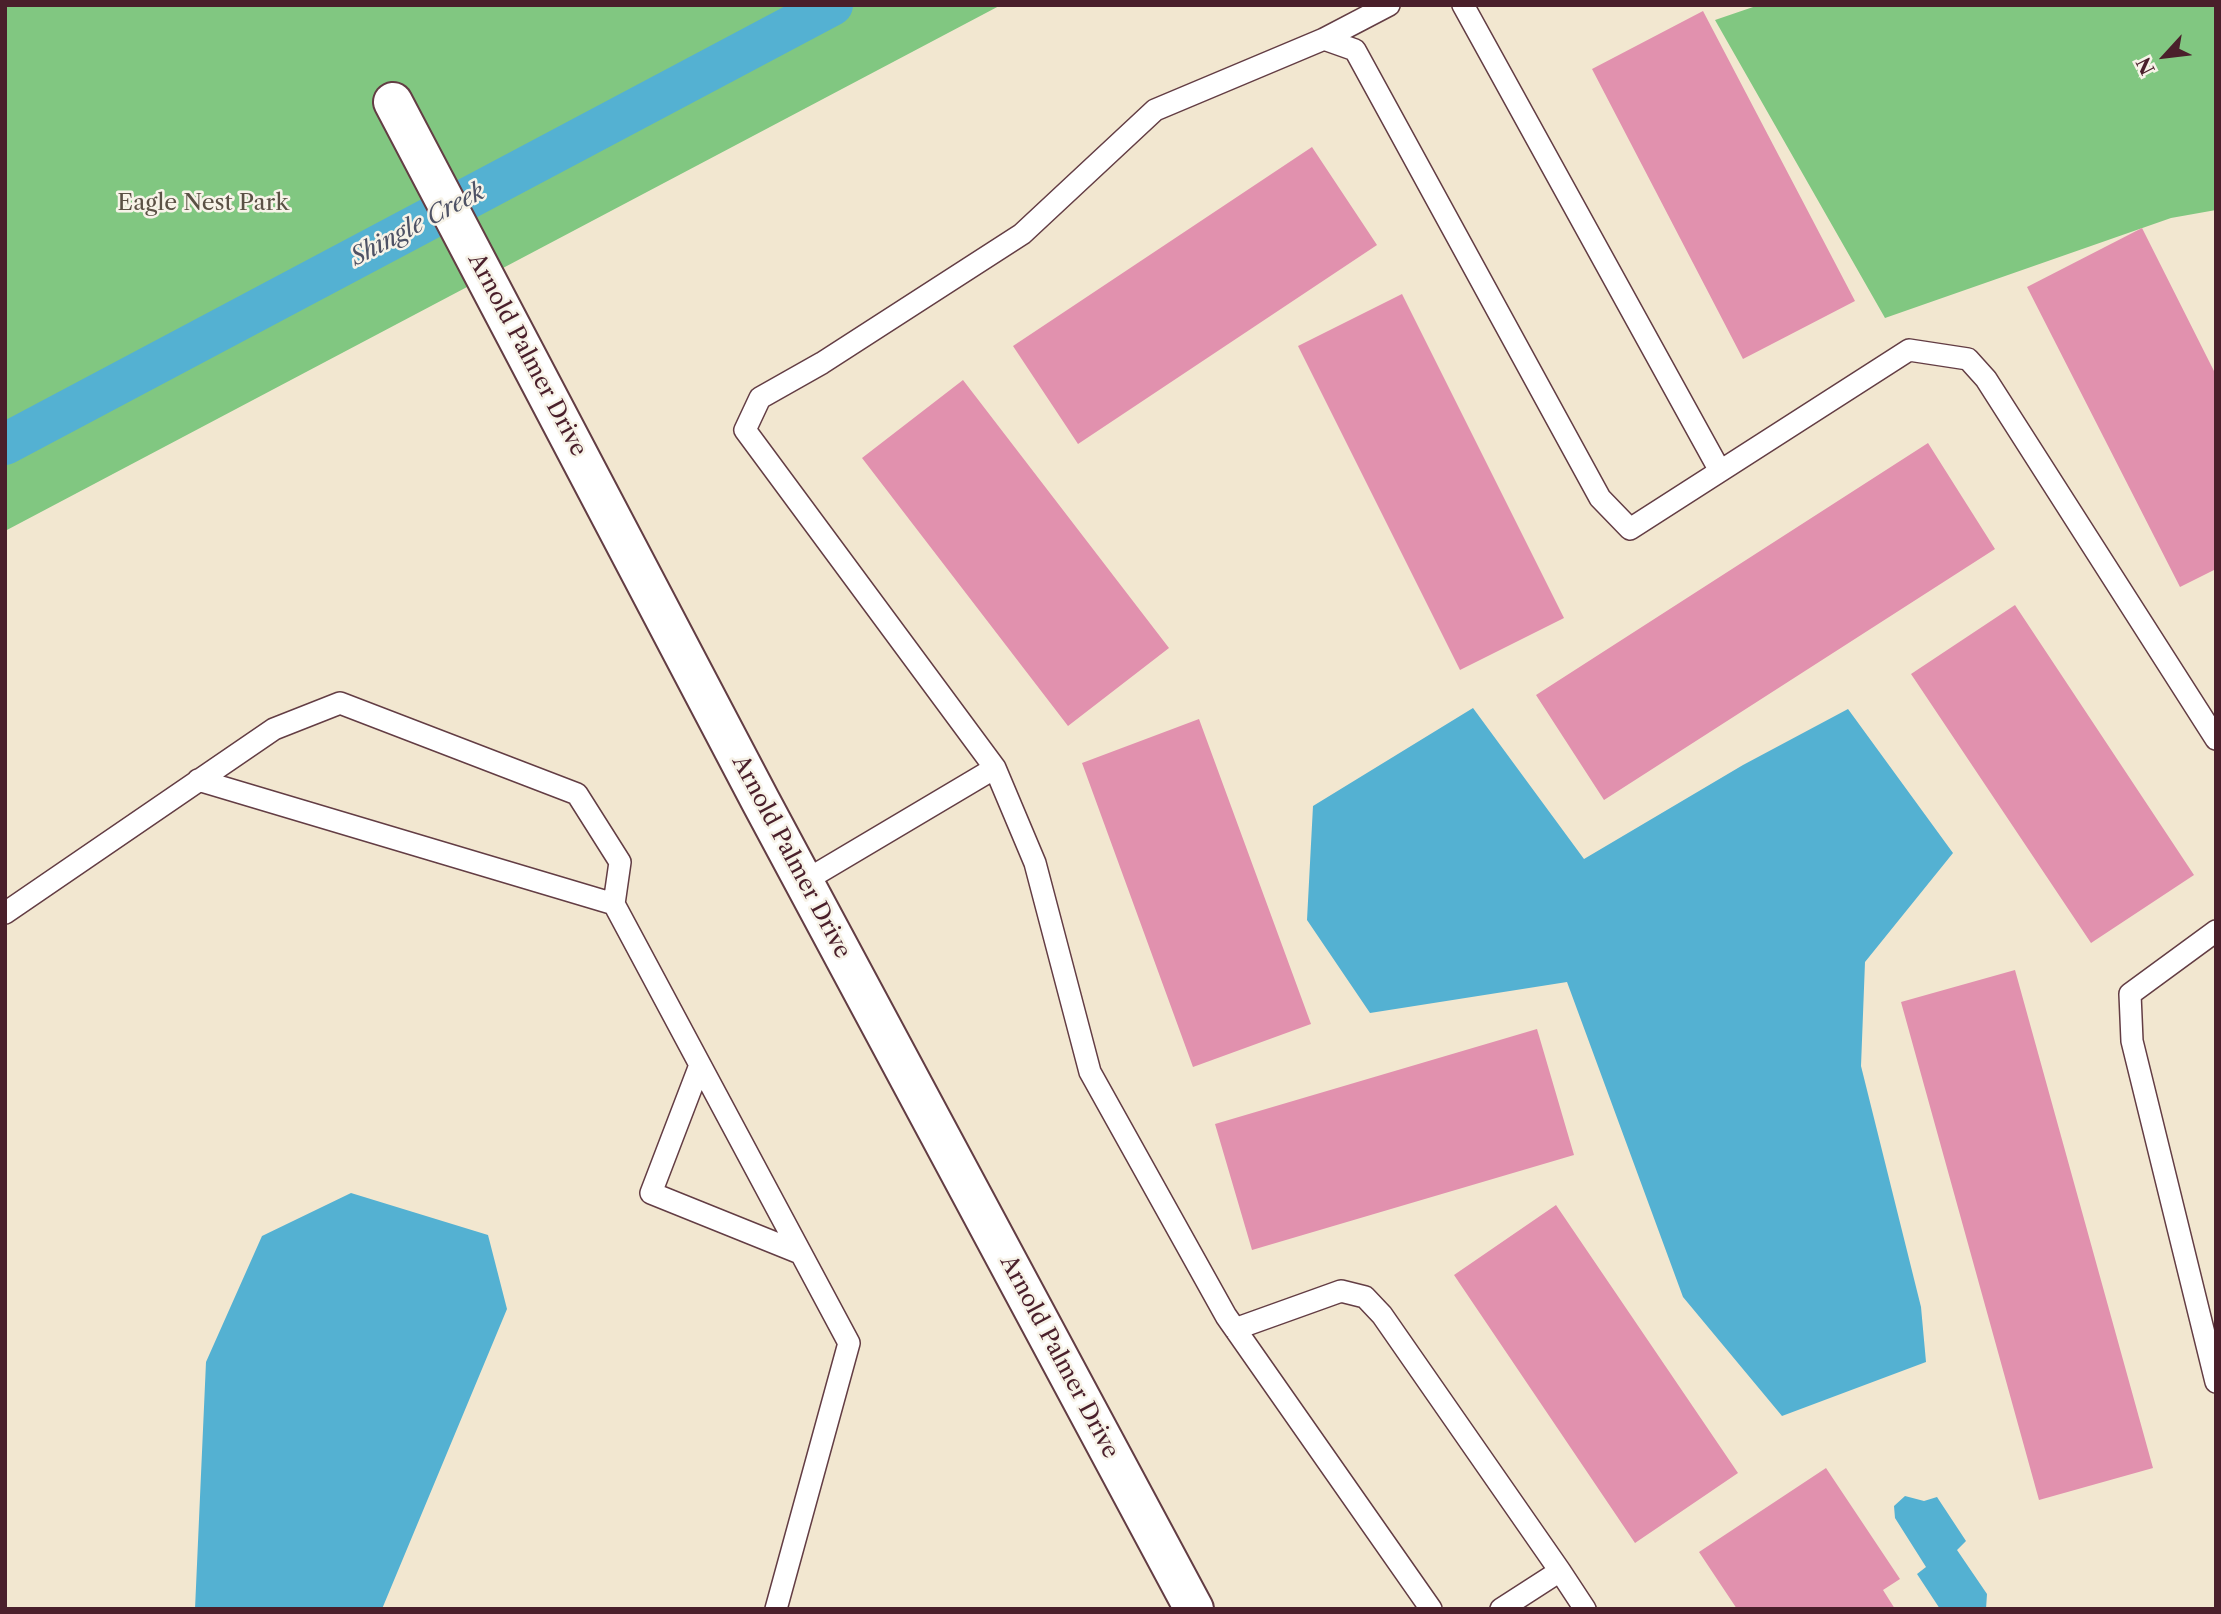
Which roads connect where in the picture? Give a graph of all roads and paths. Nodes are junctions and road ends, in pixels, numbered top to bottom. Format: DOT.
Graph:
graph roads {
  1 [pos="1389,5"];
  2 [pos="1463,5"];
  3 [pos="1324,39"];
  4 [pos="393,103"];
  5 [pos="1720,471"];
  6 [pos="2216,739"];
  7 [pos="995,768"];
  8 [pos="198,780"];
  9 [pos="803,882"];
  10 [pos="614,904"];
  11 [pos="5,913"];
  12 [pos="2216,931"];
  13 [pos="700,1065"];
  14 [pos="800,1253"];
  15 [pos="1235,1329"];
  16 [pos="2216,1382"];
  17 [pos="1560,1571"];
  18 [pos="776,1609"];
  19 [pos="1194,1609"];
  20 [pos="1431,1609"];
  21 [pos="1501,1609"];
  22 [pos="1585,1609"];
  1 -- 3 [label="lane"];
  2 -- 5 [label="lane"];
  3 -- 5 [label="lane"];
  3 -- 7 [label="lane"];
  4 -- 9 [label="street, Arnold Palmer Drive"];
  5 -- 6 [label="lane"];
  7 -- 9 [label="lane"];
  7 -- 15 [label="lane"];
  8 -- 10 [label="lane"];
  8 -- 10 [label="lane"];
  8 -- 11 [label="lane"];
  9 -- 19 [label="street, Arnold Palmer Drive"];
  10 -- 13 [label="lane"];
  12 -- 16 [label="lane"];
  13 -- 14 [label="lane"];
  13 -- 14 [label="lane"];
  14 -- 18 [label="lane"];
  15 -- 17 [label="lane"];
  15 -- 20 [label="lane"];
  17 -- 21 [label="lane"];
  17 -- 22 [label="lane"];
}
